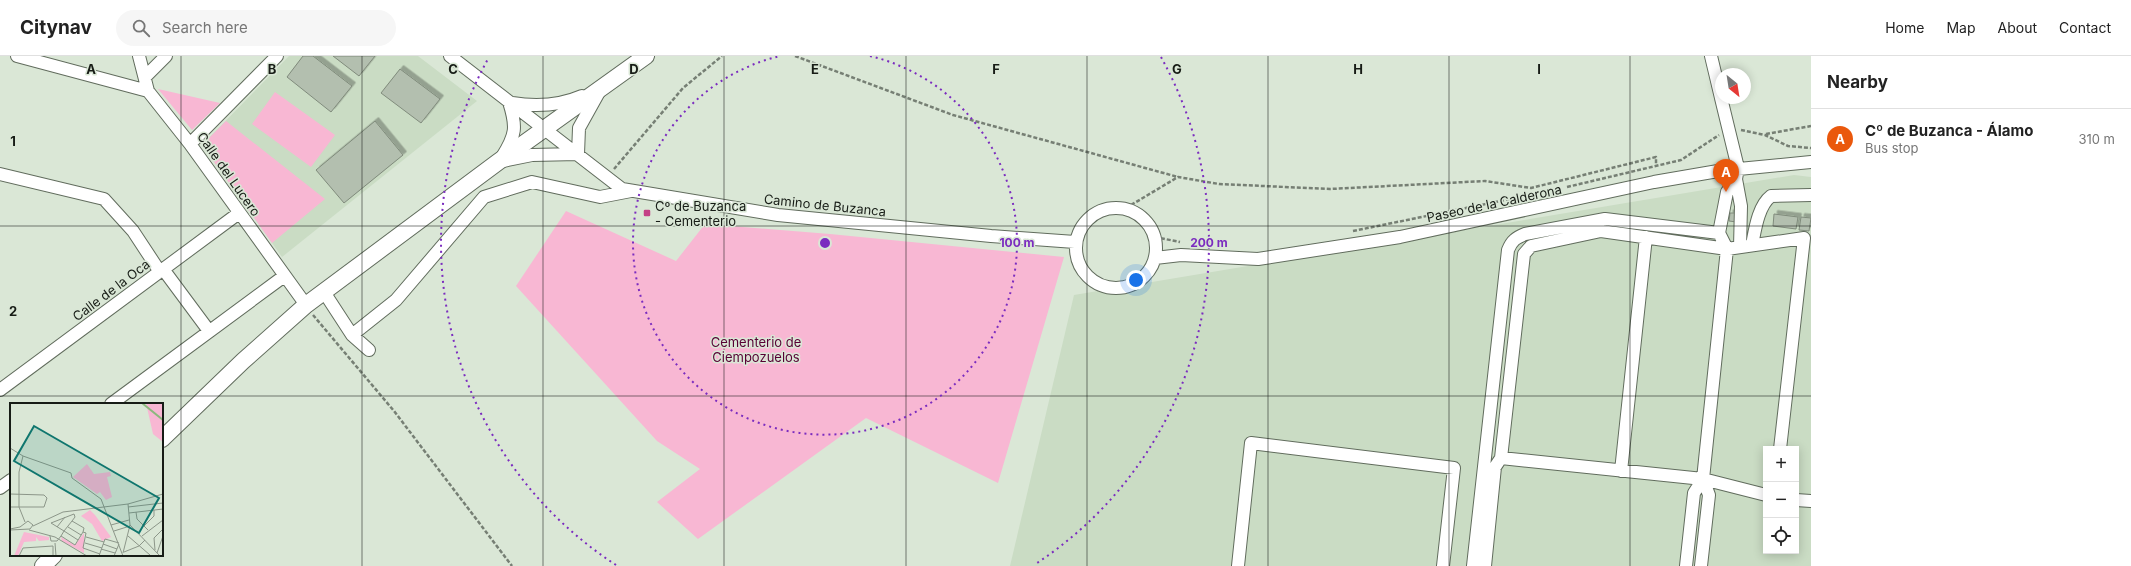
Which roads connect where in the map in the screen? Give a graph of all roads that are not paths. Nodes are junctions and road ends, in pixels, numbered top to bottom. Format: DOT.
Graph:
graph roads {
  1 [pos="17,56"];
  2 [pos="139,56"];
  3 [pos="166,56"];
  4 [pos="276,56"];
  5 [pos="450,56"];
  6 [pos="646,56"];
  7 [pos="1711,56"];
  8 [pos="1715,73"];
  9 [pos="146,76"];
  10 [pos="600,89"];
  11 [pos="148,91"];
  12 [pos="509,102"];
  13 [pos="1722,104"];
  14 [pos="545,129"];
  15 [pos="190,144"];
  16 [pos="578,154"];
  17 [pos="498,162"];
  18 [pos="1811,162"];
  19 [pos="1737,173"];
  20 [pos="0,174"];
  21 [pos="634,191"];
  22 [pos="1811,195"];
  23 [pos="239,213"];
  24 [pos="1719,233"];
  25 [pos="1646,237"];
  26 [pos="1808,238"];
  27 [pos="1156,241"];
  28 [pos="1075,242"];
  29 [pos="1746,246"];
  30 [pos="1727,249"];
  31 [pos="1181,255"];
  32 [pos="1155,258"];
  33 [pos="162,270"];
  34 [pos="284,277"];
  35 [pos="324,292"];
  36 [pos="306,305"];
  37 [pos="209,331"];
  38 [pos="352,335"];
  39 [pos="369,350"];
  40 [pos="0,390"];
  41 [pos="112,403"];
  42 [pos="163,438"];
  43 [pos="1780,446"];
  44 [pos="1501,458"];
  45 [pos="1621,470"];
  46 [pos="1703,479"];
  47 [pos="10,481"];
  48 [pos="0,488"];
  49 [pos="1763,494"];
  50 [pos="1799,500"];
  51 [pos="1811,501"];
  52 [pos="53,556"];
  53 [pos="43,566"];
  54 [pos="1238,566"];
  55 [pos="1443,566"];
  56 [pos="1473,566"];
  57 [pos="1485,566"];
  58 [pos="1686,566"];
  59 [pos="1701,566"];
  1 -- 11 [label="street"];
  2 -- 9 [label="street"];
  3 -- 9 [label="street"];
  4 -- 15 [label="street"];
  5 -- 12 [label="street, Camino de Buzanca"];
  6 -- 10 [label="main road"];
  7 -- 8 [label="street"];
  9 -- 11 [label="street"];
  10 -- 12 [label="street"];
  10 -- 14 [label="main road"];
  10 -- 16 [label="street"];
  11 -- 15 [label="street, Calle del Lucero"];
  12 -- 14 [label="street, Camino de Buzanca"];
  12 -- 17 [label="street"];
  13 -- 19 [label="street"];
  14 -- 16 [label="street, Camino de Buzanca"];
  14 -- 17 [label="main road"];
  15 -- 23 [label="street, Calle del Lucero"];
  16 -- 17 [label="street"];
  16 -- 21 [label="street, Camino de Buzanca"];
  17 -- 35 [label="main road"];
  18 -- 19 [label="street, Paseo de la Calderona"];
  19 -- 24 [label="street"];
  19 -- 29 [label="street"];
  19 -- 31 [label="street, Paseo de la Calderona"];
  20 -- 33 [label="street"];
  21 -- 28 [label="street, Camino de Buzanca"];
  21 -- 38 [label="street"];
  22 -- 29 [label="street"];
  23 -- 33 [label="street, Calle de la Oca"];
  23 -- 34 [label="street, Calle del Lucero"];
  24 -- 30 [label="street"];
  24 -- 56 [label="street"];
  25 -- 30 [label="street"];
  25 -- 44 [label="street"];
  25 -- 45 [label="street"];
  26 -- 29 [label="street"];
  26 -- 43 [label="street"];
  27 -- 28 [label="street"];
  27 -- 31 [label="street, Paseo de la Calderona"];
  27 -- 32 [label="street"];
  28 -- 32 [label="street"];
  29 -- 30 [label="street"];
  30 -- 46 [label="street"];
  31 -- 32 [label="street, Paseo de la Calderona"];
  33 -- 37 [label="street"];
  33 -- 40 [label="street, Calle de la Oca"];
  34 -- 36 [label="street, Calle del Lucero"];
  34 -- 37 [label="street"];
  35 -- 36 [label="main road"];
  35 -- 38 [label="street"];
  36 -- 42 [label="main road"];
  37 -- 41 [label="street"];
  38 -- 39 [label="street"];
  44 -- 45 [label="street"];
  44 -- 57 [label="street"];
  45 -- 46 [label="street"];
  46 -- 49 [label="street"];
  46 -- 58 [label="street"];
  46 -- 59 [label="street"];
  47 -- 48 [label="street"];
  50 -- 51 [label="street"];
  52 -- 53 [label="main road"];
  54 -- 55 [label="street"];
}
